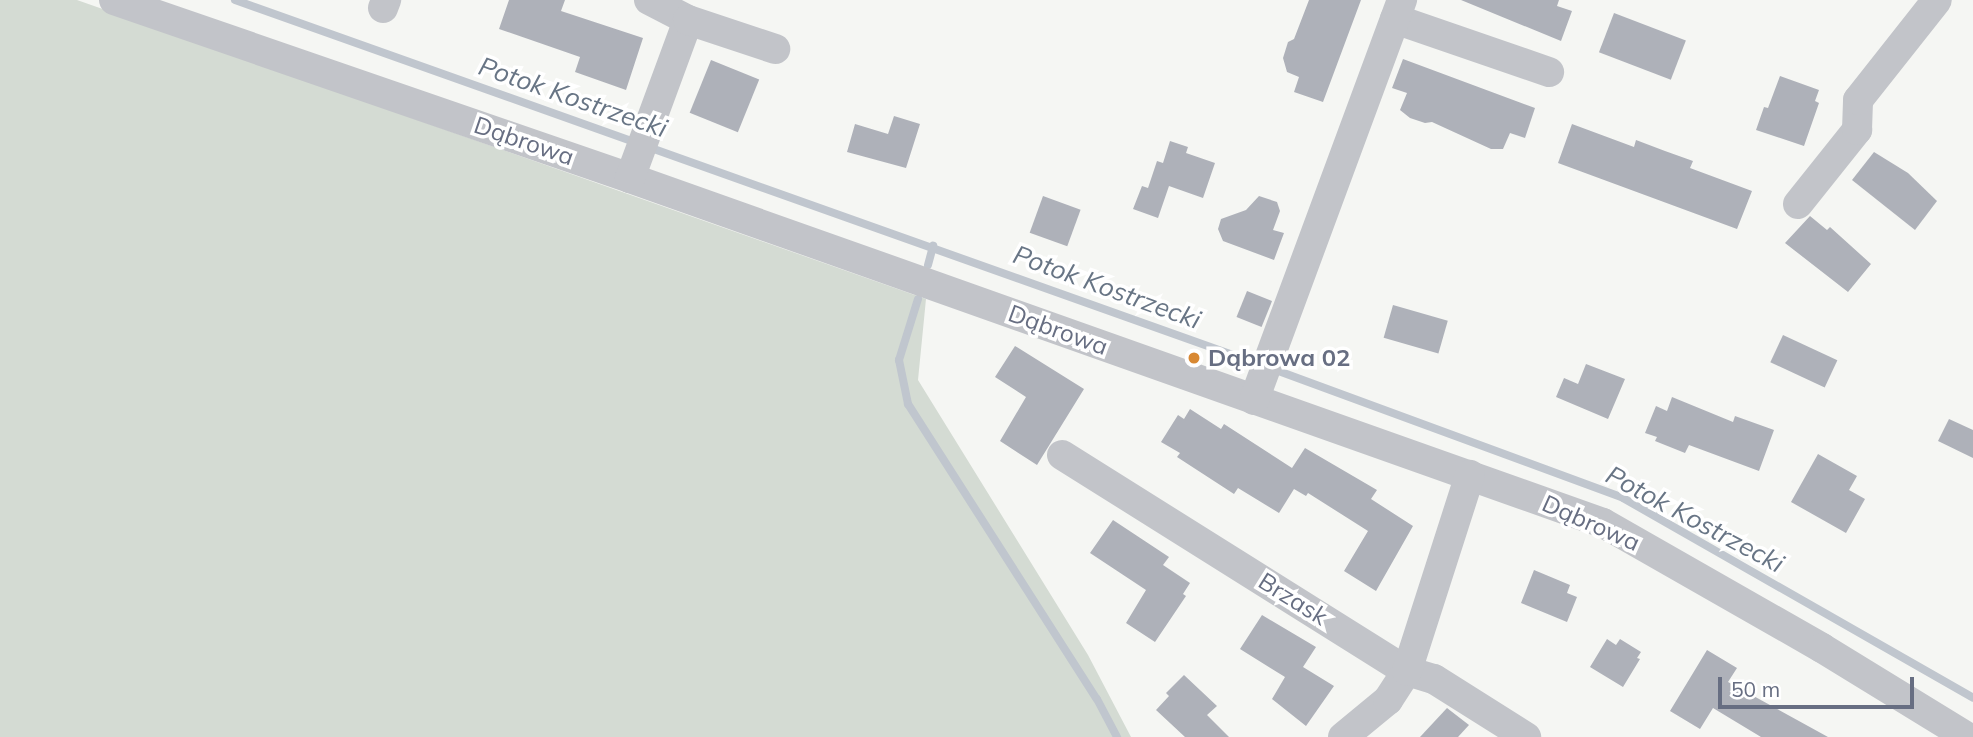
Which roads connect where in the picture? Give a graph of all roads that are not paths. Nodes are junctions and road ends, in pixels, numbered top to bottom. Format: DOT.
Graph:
graph roads {
  1 [pos="114,0"];
  2 [pos="649,0"];
  3 [pos="1937,0"];
  4 [pos="1399,10"];
  5 [pos="688,20"];
  6 [pos="775,49"];
  7 [pos="1549,72"];
  8 [pos="634,169"];
  9 [pos="1798,204"];
  10 [pos="1262,377"];
  11 [pos="1062,455"];
  12 [pos="1470,475"];
  13 [pos="1407,671"];
  14 [pos="1343,737"];
  15 [pos="1526,737"];
  16 [pos="1967,737"];
  1 -- 8 [label="street, Dąbrowa"];
  2 -- 5 [label="street"];
  3 -- 9 [label="street"];
  4 -- 7 [label="street"];
  4 -- 10 [label="street"];
  5 -- 6 [label="street"];
  5 -- 8 [label="street"];
  8 -- 10 [label="street, Dąbrowa"];
  10 -- 12 [label="street, Dąbrowa"];
  11 -- 13 [label="street, Brzask"];
  12 -- 13 [label="street"];
  12 -- 16 [label="street, Dąbrowa"];
  13 -- 14 [label="street"];
  13 -- 15 [label="street, Brzask"];
}
